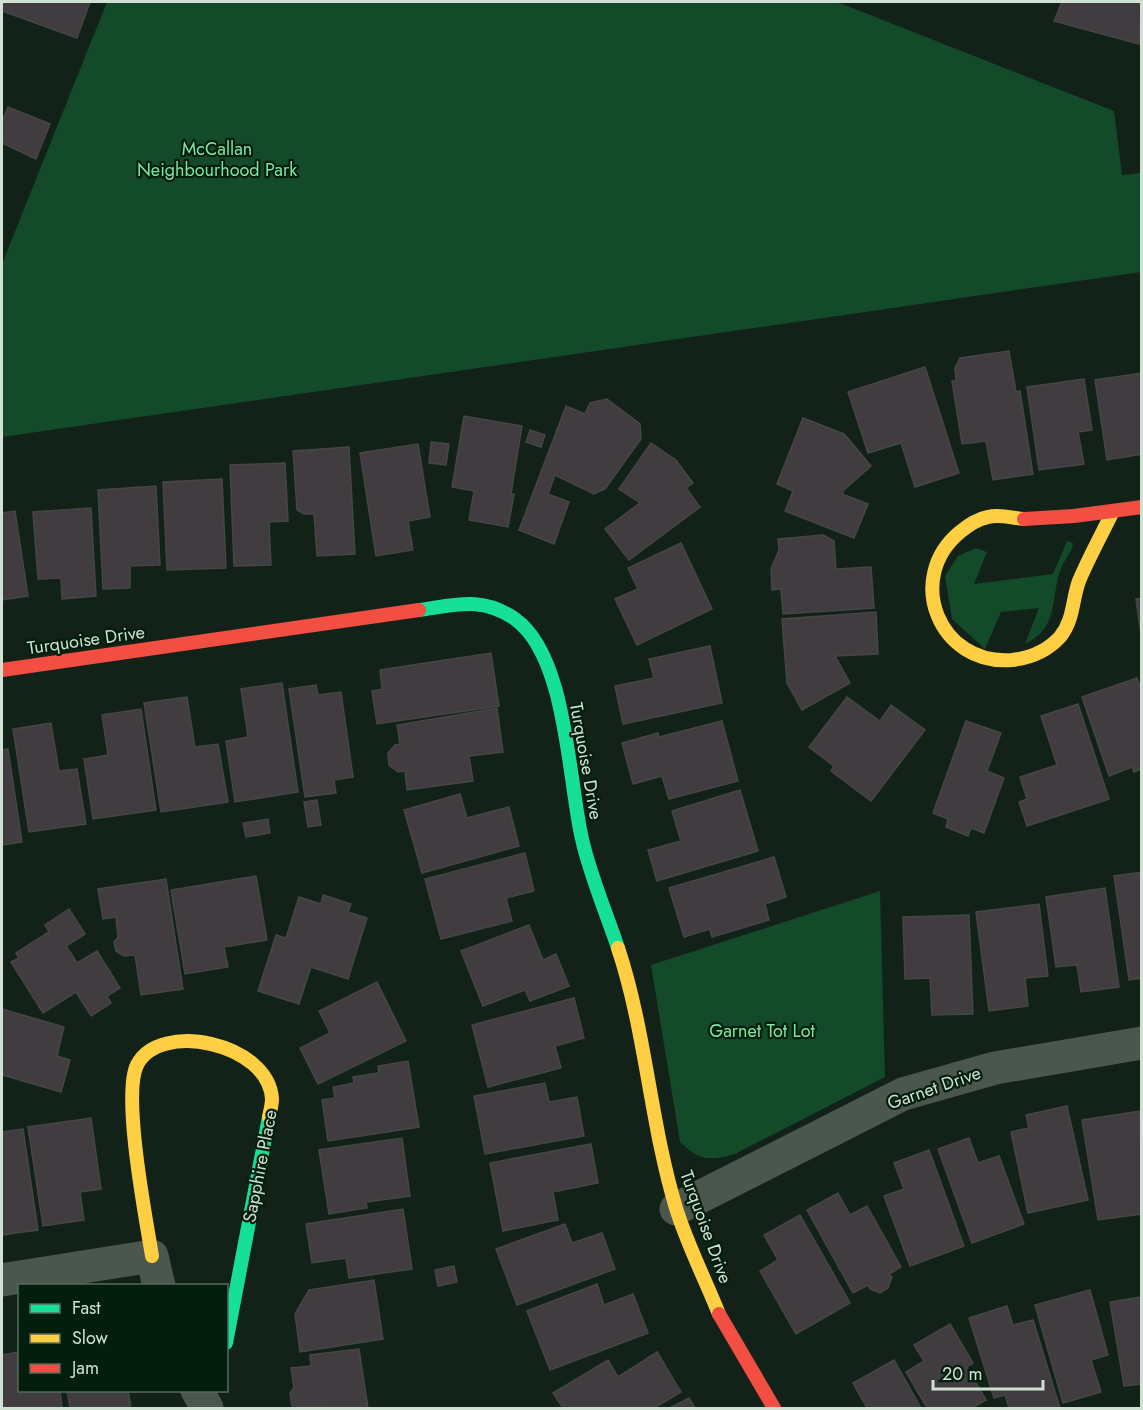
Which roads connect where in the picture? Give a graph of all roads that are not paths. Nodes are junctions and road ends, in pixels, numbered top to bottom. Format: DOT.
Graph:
graph roads {
  1 [pos="1142,507"];
  2 [pos="1113,511"];
  3 [pos="2,670"];
  4 [pos="1142,1043"];
  5 [pos="676,1209"];
  6 [pos="156,1271"];
  7 [pos="2,1280"];
  8 [pos="228,1332"];
  9 [pos="197,1392"];
  10 [pos="220,1392"];
  11 [pos="207,1408"];
  12 [pos="218,1408"];
  13 [pos="774,1408"];
  1 -- 2 [label="street"];
  2 -- 2 [label="street"];
  3 -- 5 [label="street, Turquoise Drive"];
  4 -- 5 [label="street, Garnet Drive"];
  5 -- 13 [label="street, Turquoise Drive"];
  6 -- 7 [label="street, Sapphire Place"];
  6 -- 8 [label="street, Sapphire Place"];
  9 -- 11 [label="street"];
  10 -- 12 [label="street"];
}
